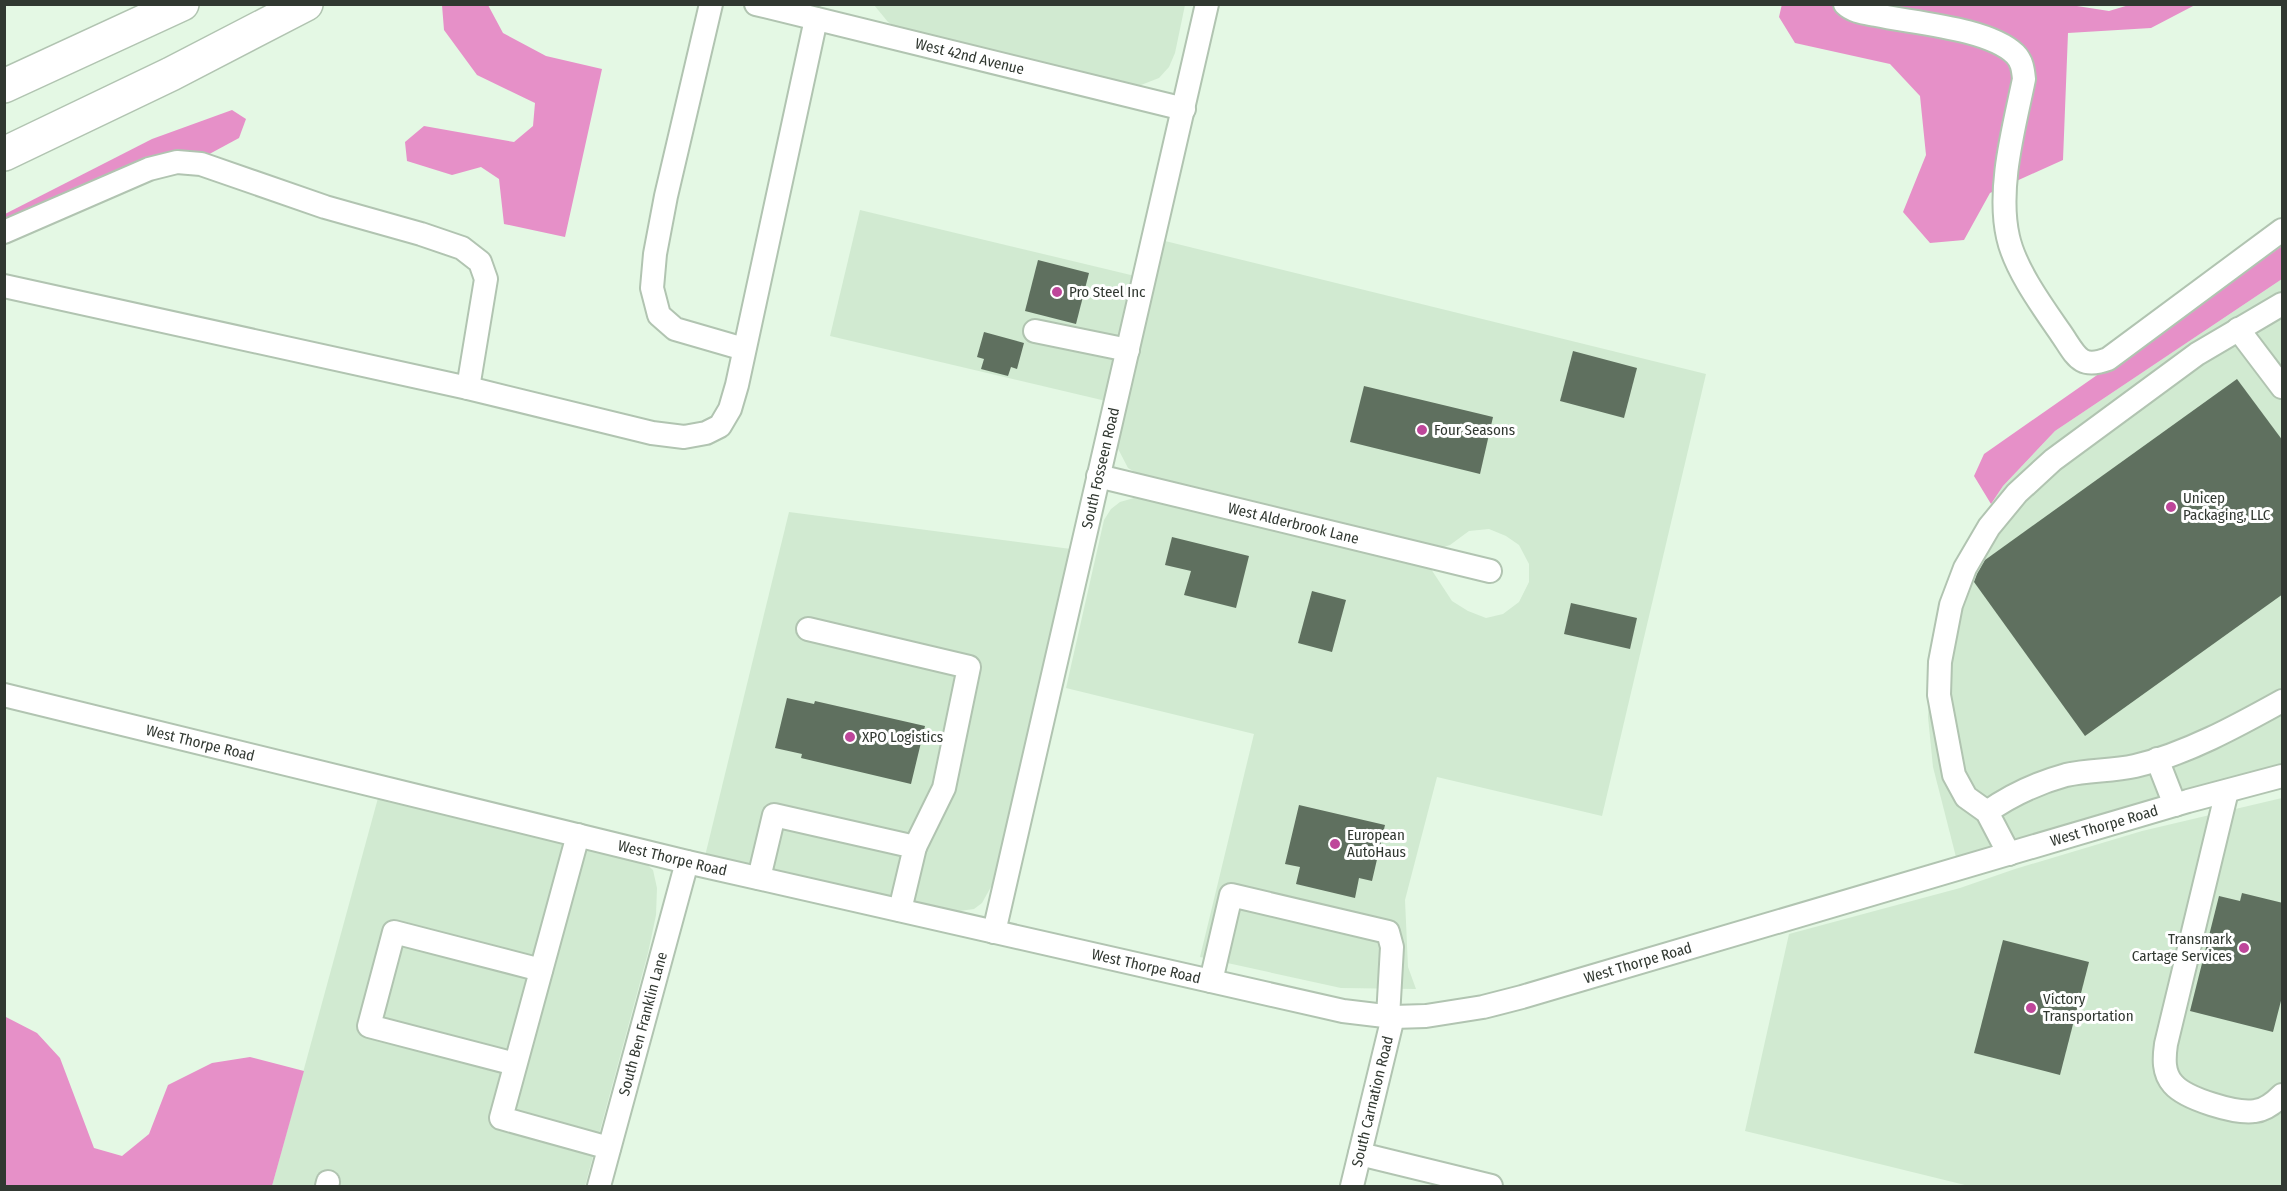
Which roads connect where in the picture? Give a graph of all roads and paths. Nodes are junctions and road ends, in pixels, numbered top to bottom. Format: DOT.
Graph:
graph roads {
  1 [pos="182,4"];
  2 [pos="306,4"];
  3 [pos="711,4"];
  4 [pos="756,4"];
  5 [pos="1207,4"];
  6 [pos="1845,4"];
  7 [pos="816,19"];
  8 [pos="4,86"];
  9 [pos="1184,109"];
  10 [pos="4,154"];
  11 [pos="2283,230"];
  12 [pos="4,232"];
  13 [pos="4,286"];
  14 [pos="2283,304"];
  15 [pos="2238,328"];
  16 [pos="1035,332"];
  17 [pos="744,349"];
  18 [pos="1128,350"];
  19 [pos="2283,387"];
  20 [pos="468,388"];
  21 [pos="1098,476"];
  22 [pos="1490,571"];
  23 [pos="808,629"];
  24 [pos="4,695"];
  25 [pos="2283,701"];
  26 [pos="2157,759"];
  27 [pos="2283,777"];
  28 [pos="2227,791"];
  29 [pos="2175,805"];
  30 [pos="1987,812"];
  31 [pos="578,835"];
  32 [pos="915,847"];
  33 [pos="2010,854"];
  34 [pos="687,862"];
  35 [pos="759,878"];
  36 [pos="900,910"];
  37 [pos="993,932"];
  38 [pos="541,970"];
  39 [pos="1210,981"];
  40 [pos="1390,1017"];
  41 [pos="516,1064"];
  42 [pos="2283,1095"];
  43 [pos="609,1148"];
  44 [pos="1360,1154"];
  45 [pos="599,1186"];
  46 [pos="1352,1186"];
  47 [pos="1491,1186"];
  1 -- 8 [label="highway"];
  2 -- 10 [label="highway"];
  3 -- 17 [label="street"];
  4 -- 7 [label="street, West 42nd Avenue"];
  5 -- 9 [label="street, South Fosseen Road"];
  6 -- 11 [label="street"];
  7 -- 9 [label="street, West 42nd Avenue"];
  7 -- 17 [label="street"];
  9 -- 18 [label="street, South Fosseen Road"];
  12 -- 20 [label="street"];
  13 -- 20 [label="street"];
  14 -- 15 [label="street"];
  15 -- 19 [label="street"];
  15 -- 30 [label="street"];
  16 -- 18 [label="street"];
  17 -- 20 [label="street"];
  18 -- 21 [label="street, South Fosseen Road"];
  21 -- 22 [label="street, West Alderbrook Lane"];
  21 -- 37 [label="street, South Fosseen Road"];
  23 -- 32 [label="street"];
  24 -- 31 [label="street, West Thorpe Road"];
  25 -- 26 [label="street"];
  26 -- 29 [label="street"];
  26 -- 30 [label="street"];
  27 -- 28 [label="street, West Thorpe Road"];
  28 -- 29 [label="street, West Thorpe Road"];
  28 -- 42 [label="street"];
  29 -- 33 [label="street, West Thorpe Road"];
  30 -- 33 [label="street"];
  31 -- 34 [label="street, West Thorpe Road"];
  31 -- 38 [label="street"];
  32 -- 35 [label="street"];
  32 -- 36 [label="street"];
  33 -- 40 [label="street, West Thorpe Road"];
  34 -- 35 [label="street, West Thorpe Road"];
  34 -- 43 [label="street, South Ben Franklin Lane"];
  35 -- 36 [label="street, West Thorpe Road"];
  36 -- 37 [label="street, West Thorpe Road"];
  37 -- 39 [label="street, West Thorpe Road"];
  38 -- 41 [label="street"];
  38 -- 41 [label="street"];
  39 -- 40 [label="street, West Thorpe Road"];
  39 -- 40 [label="street, South Carnation Road"];
  40 -- 44 [label="street, South Carnation Road"];
  41 -- 43 [label="street"];
  43 -- 45 [label="street, South Ben Franklin Lane"];
  44 -- 46 [label="street, South Carnation Road"];
  44 -- 47 [label="street"];
}
